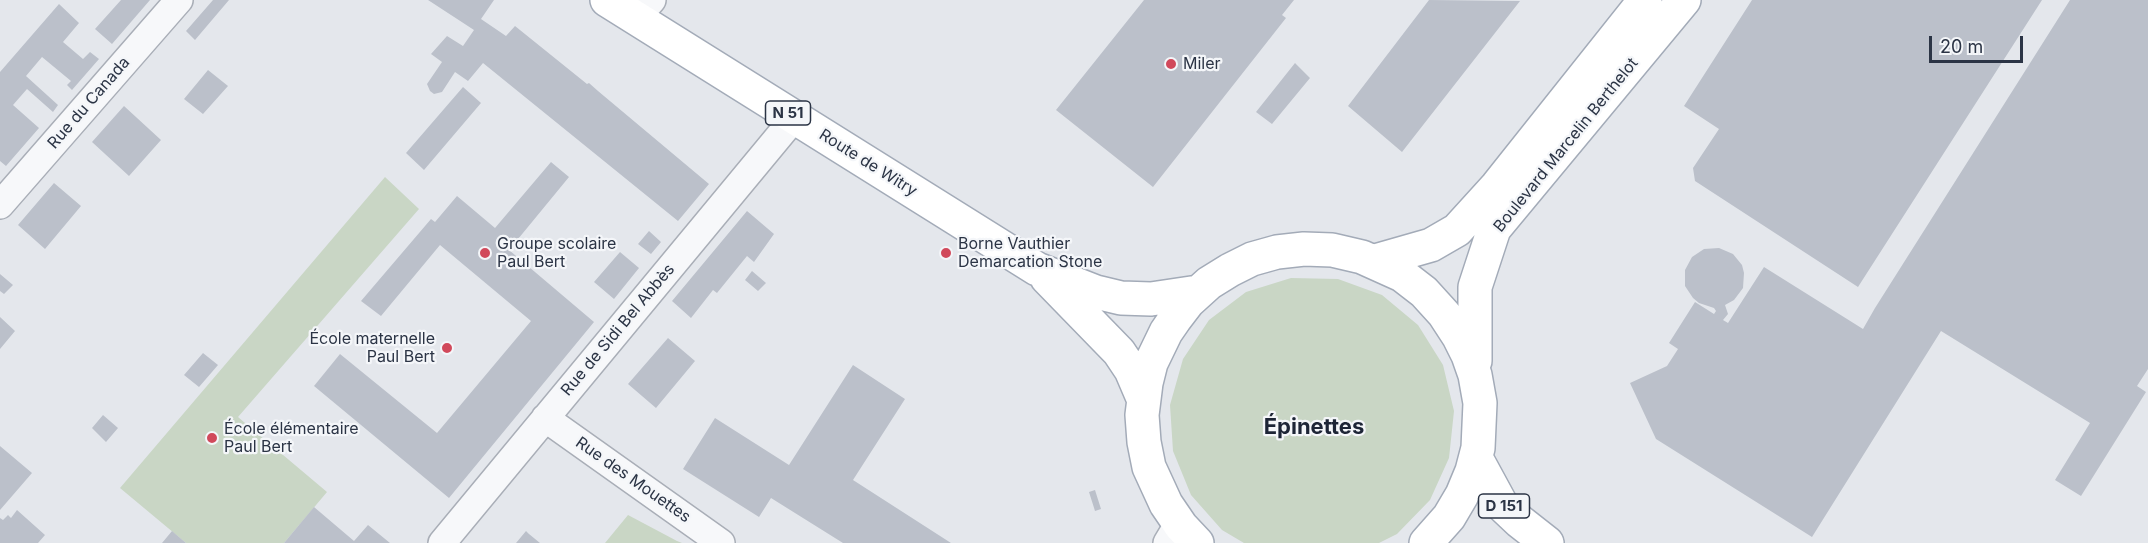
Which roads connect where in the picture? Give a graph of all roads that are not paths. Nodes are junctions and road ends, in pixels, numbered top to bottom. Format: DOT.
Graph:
graph roads {
  1 [pos="179,0"];
  2 [pos="607,0"];
  3 [pos="1645,0"];
  4 [pos="1684,0"];
  5 [pos="644,9"];
  6 [pos="795,117"];
  7 [pos="0,205"];
  8 [pos="1375,261"];
  9 [pos="1037,269"];
  10 [pos="1198,292"];
  11 [pos="1475,375"];
  12 [pos="1143,398"];
  13 [pos="545,418"];
  14 [pos="1476,458"];
  15 [pos="1181,536"];
  16 [pos="442,543"];
  17 [pos="721,543"];
  18 [pos="1426,543"];
  19 [pos="1547,543"];
  1 -- 7 [label="street, Rue du Canada"];
  2 -- 5 [label="main road, Route de Witry / N 51"];
  3 -- 8 [label="main road, Boulevard Marcelin Berthelot"];
  4 -- 11 [label="main road, Boulevard Marcelin Berthelot"];
  5 -- 6 [label="main road, Route de Witry / N 51"];
  6 -- 9 [label="main road, Route de Witry / N 51"];
  6 -- 13 [label="street, Rue de Sidi Bel Abbès"];
  8 -- 10 [label="main road"];
  8 -- 11 [label="main road"];
  9 -- 10 [label="main road, Route de Witry / N 51"];
  9 -- 12 [label="main road, Route de Witry / N 51"];
  10 -- 12 [label="main road"];
  11 -- 14 [label="main road"];
  12 -- 15 [label="main road"];
  13 -- 16 [label="street, Rue de Sidi Bel Abbès"];
  13 -- 17 [label="street, Rue des Mouettes"];
  14 -- 18 [label="main road"];
  14 -- 19 [label="main road, D 151"];
}
